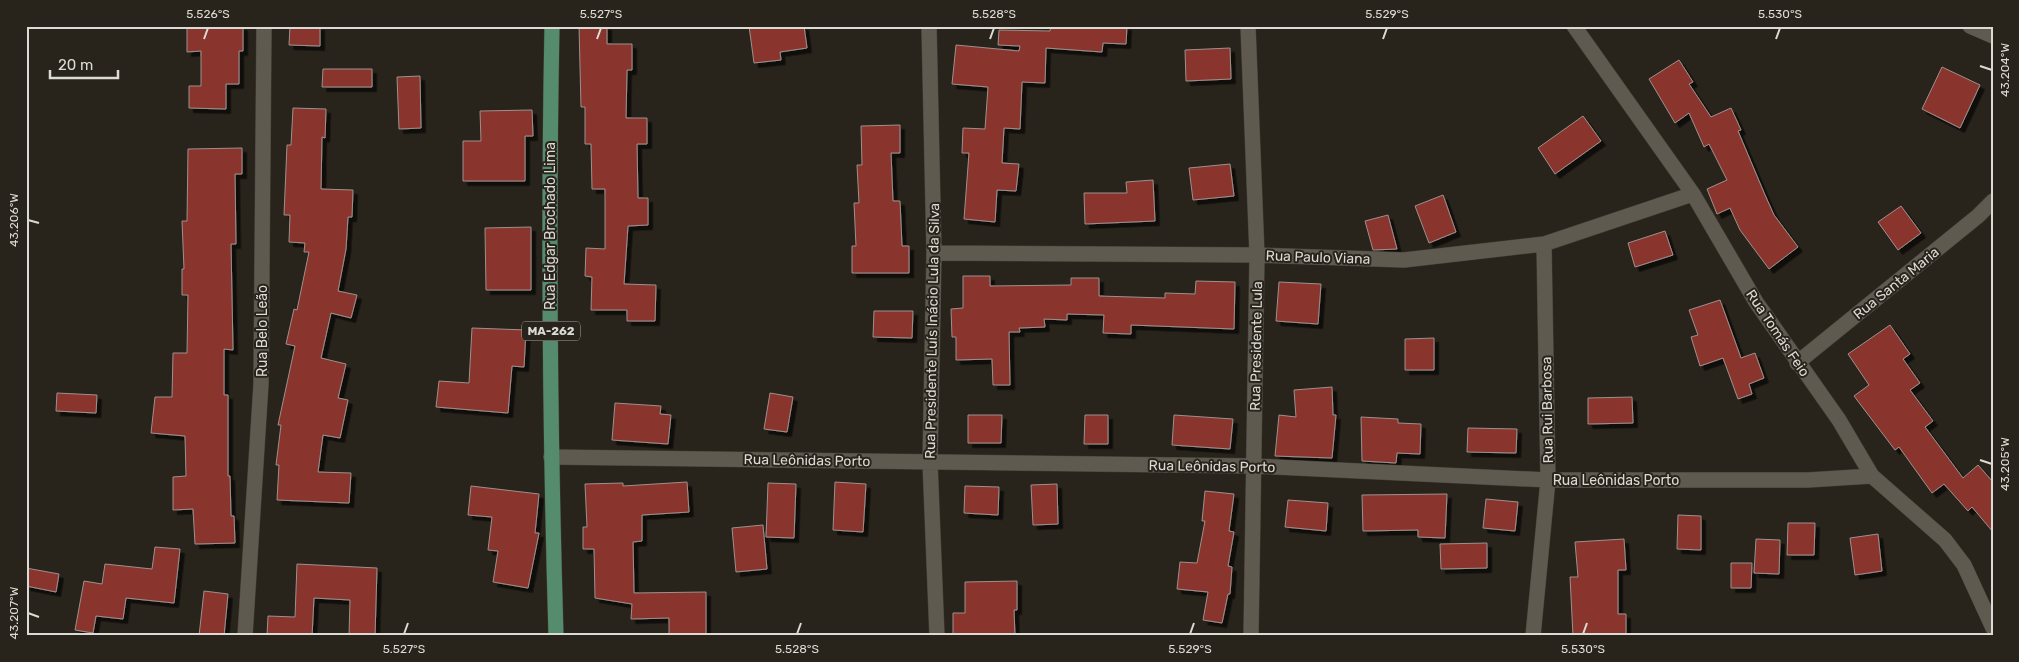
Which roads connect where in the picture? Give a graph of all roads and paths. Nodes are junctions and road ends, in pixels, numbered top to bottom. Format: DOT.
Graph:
graph roads {
  1 [pos="264,26"];
  2 [pos="552,26"];
  3 [pos="929,26"];
  4 [pos="1248,26"];
  5 [pos="1574,26"];
  6 [pos="1970,26"];
  7 [pos="1993,36"];
  8 [pos="1693,194"];
  9 [pos="1993,201"];
  10 [pos="1544,244"];
  11 [pos="934,253"];
  12 [pos="1257,255"];
  13 [pos="1797,363"];
  14 [pos="551,457"];
  15 [pos="930,462"];
  16 [pos="1254,466"];
  17 [pos="1872,476"];
  18 [pos="1548,480"];
  19 [pos="1978,592"];
  20 [pos="1993,605"];
  21 [pos="1993,628"];
  22 [pos="245,636"];
  23 [pos="556,636"];
  24 [pos="937,636"];
  25 [pos="1251,636"];
  26 [pos="1533,636"];
  1 -- 22 [label="street, Rua Belo Leão"];
  2 -- 14 [label="main road, Rua Edgar Brochado Lima / MA-262"];
  3 -- 11 [label="street, Rua Presidente Luís Inácio Lula da Silva"];
  4 -- 12 [label="street, Rua Presidente Lula"];
  5 -- 8 [label="street, Rua Tomás Feio"];
  6 -- 7 [label="street"];
  8 -- 10 [label="street, Rua Paulo Viana"];
  8 -- 13 [label="street, Rua Tomás Feio"];
  9 -- 13 [label="street, Rua Santa Maria"];
  10 -- 12 [label="street, Rua Paulo Viana"];
  10 -- 18 [label="street, Rua Rui Barbosa"];
  11 -- 12 [label="street, Rua Paulo Viana"];
  11 -- 15 [label="street, Rua Presidente Luís Inácio Lula da Silva"];
  12 -- 16 [label="street, Rua Presidente Lula"];
  13 -- 17 [label="street, Rua Tomás Feio"];
  14 -- 15 [label="street, Rua Leônidas Porto"];
  14 -- 23 [label="main road, Rua Edgar Brochado Lima / MA-262"];
  15 -- 16 [label="street, Rua Leônidas Porto"];
  15 -- 24 [label="street, Rua Presidente Luís Inácio Lula da Silva"];
  16 -- 18 [label="street, Rua Leônidas Porto"];
  16 -- 25 [label="street, Rua Presidente Lula"];
  17 -- 18 [label="street, Rua Leônidas Porto"];
  17 -- 19 [label="street, Rua Tomás Feio"];
  18 -- 26 [label="street, Rua Rui Barbosa"];
  19 -- 20 [label="street"];
  19 -- 21 [label="street, Rua Tomás Feio"];
}
